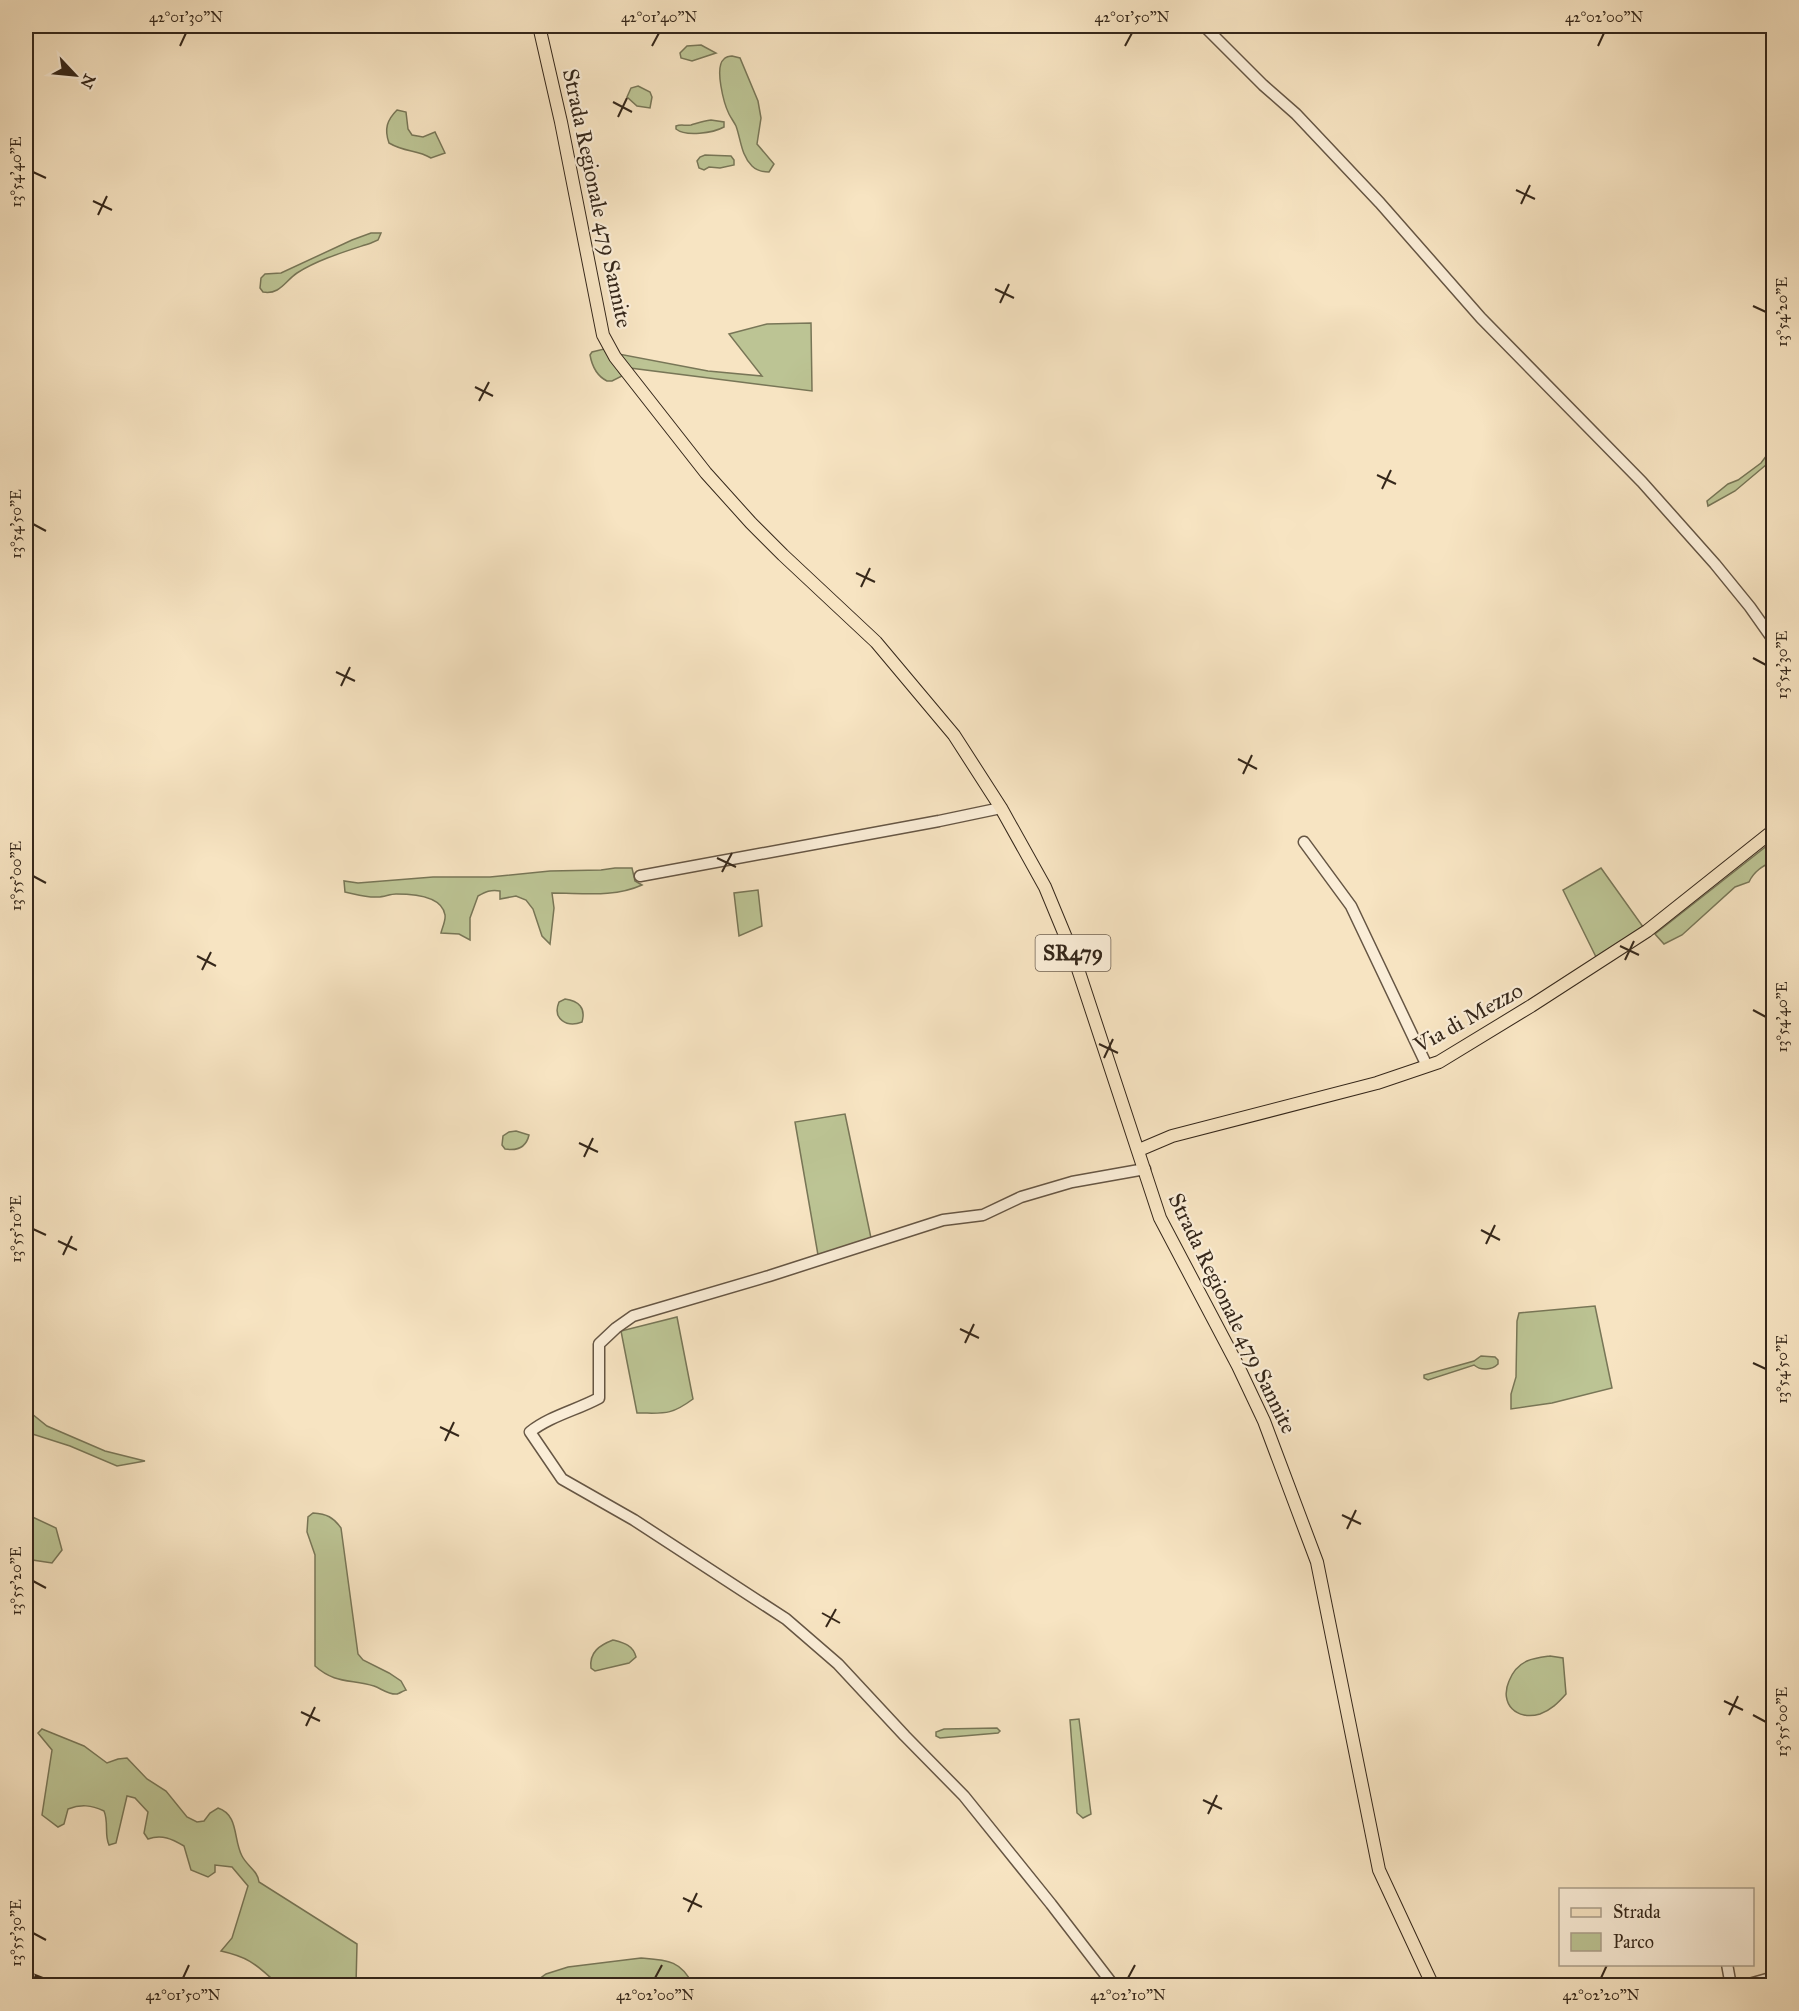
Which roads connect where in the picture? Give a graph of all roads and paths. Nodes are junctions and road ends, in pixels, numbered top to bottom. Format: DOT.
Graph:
graph roads {
  1 [pos="539,26"];
  2 [pos="1204,26"];
  3 [pos="1773,641"];
  4 [pos="1001,808"];
  5 [pos="1773,831"];
  6 [pos="1304,842"];
  7 [pos="640,876"];
  8 [pos="1427,1066"];
  9 [pos="1139,1150"];
  10 [pos="1145,1169"];
  11 [pos="1727,1966"];
  12 [pos="1773,1977"];
  13 [pos="1114,1986"];
  14 [pos="1433,1986"];
  15 [pos="1731,1986"];
  16 [pos="1742,1986"];
  1 -- 4 [label="main road, Strada Regionale 479 Sannite / SR479"];
  2 -- 3 [label="street"];
  4 -- 7 [label="street"];
  4 -- 9 [label="main road, Strada Regionale 479 Sannite / SR479"];
  5 -- 8 [label="main road, Via di Mezzo"];
  6 -- 8 [label="street"];
  8 -- 9 [label="main road, Via di Mezzo"];
  9 -- 10 [label="main road, Strada Regionale 479 Sannite / SR479"];
  10 -- 13 [label="street"];
  10 -- 14 [label="main road, Strada Regionale 479 Sannite / SR479"];
  11 -- 15 [label="street"];
  12 -- 16 [label="street"];
}
